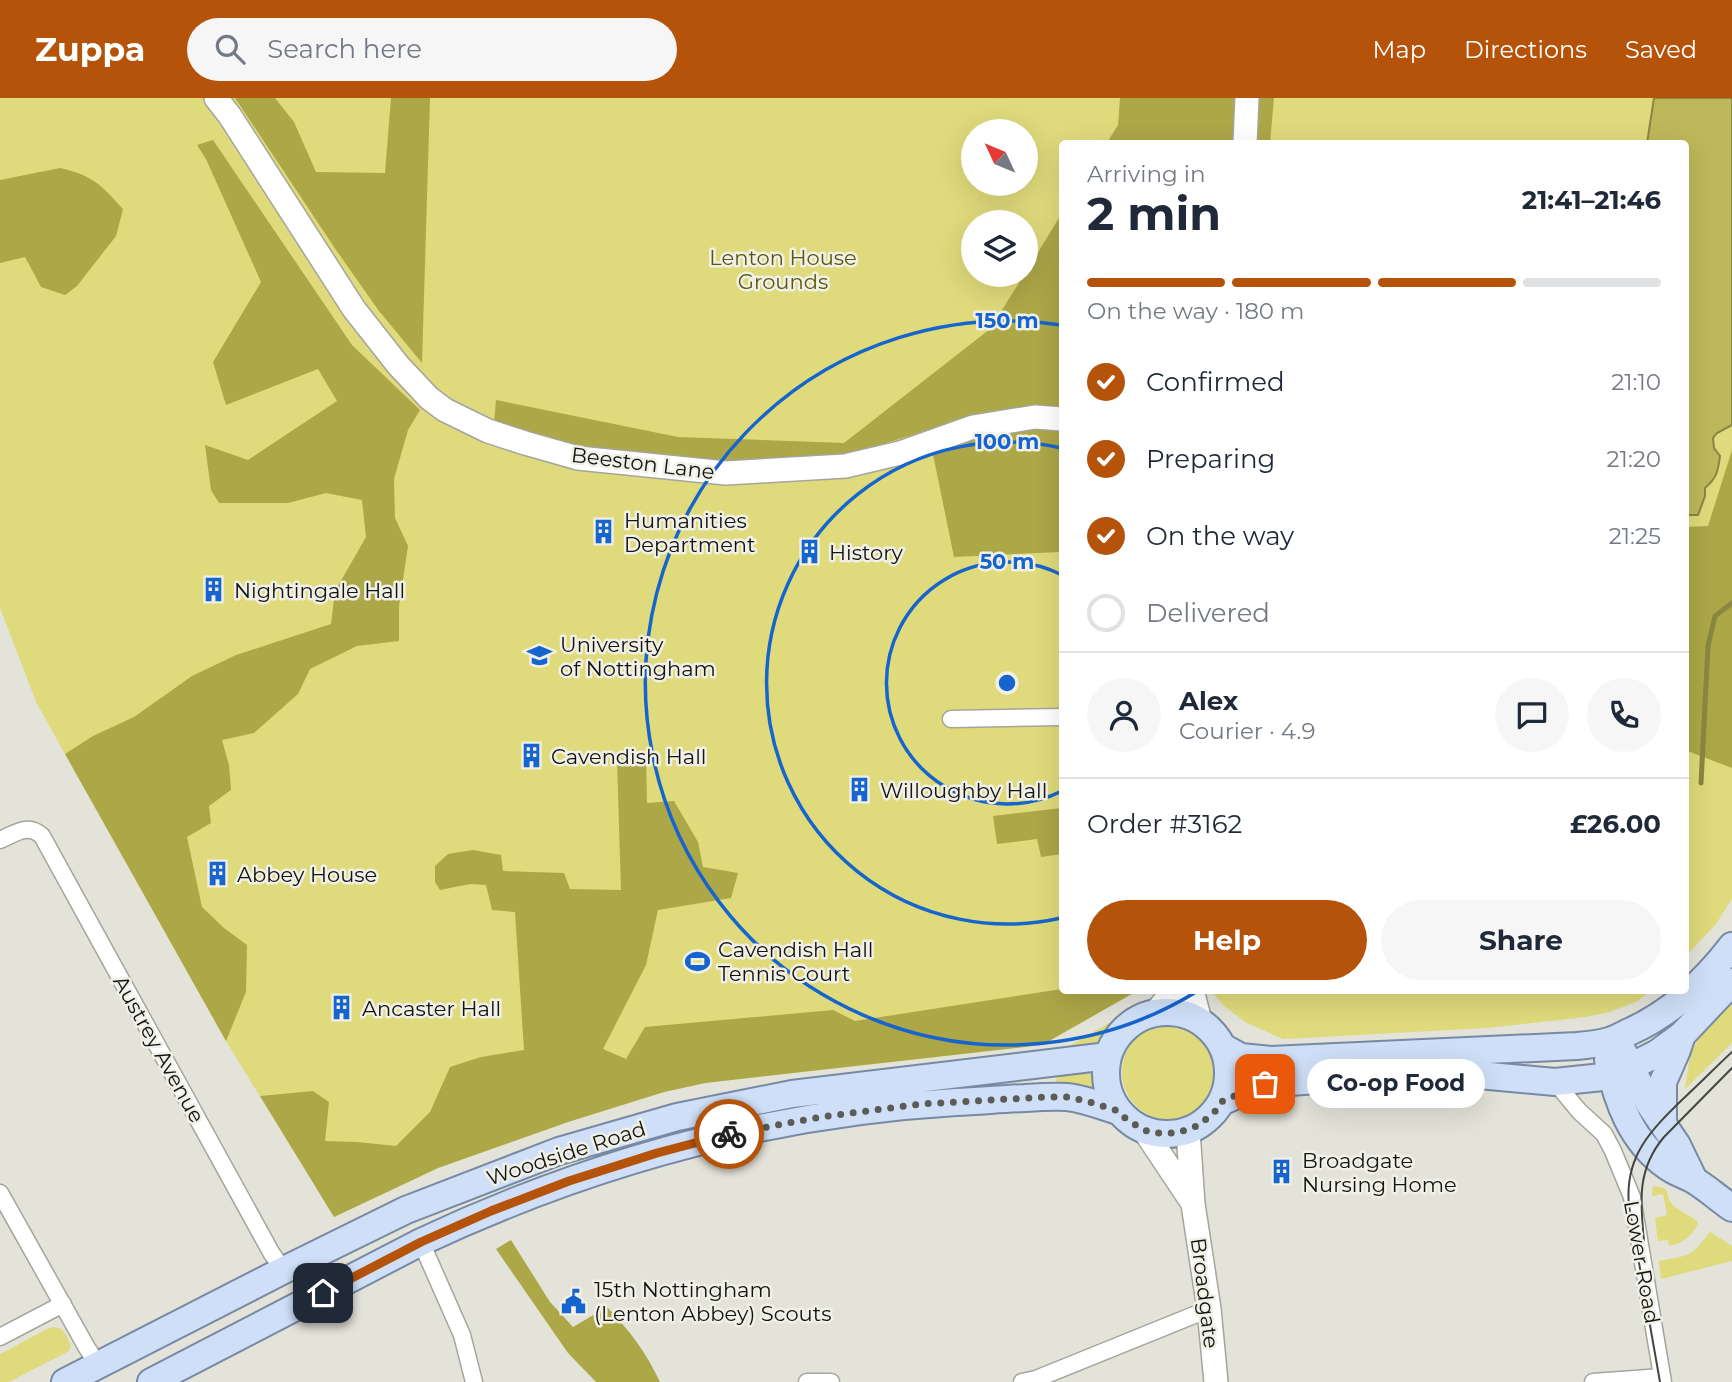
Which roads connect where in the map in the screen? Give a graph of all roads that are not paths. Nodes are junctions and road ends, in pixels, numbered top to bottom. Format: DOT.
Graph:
graph roads {
  1 [pos="216,98"];
  2 [pos="1247,98"];
  3 [pos="1245,140"];
  4 [pos="1059,419"];
  5 [pos="1059,717"];
  6 [pos="951,719"];
  7 [pos="0,840"];
  8 [pos="1732,946"];
  9 [pos="1732,982"];
  10 [pos="1689,992"];
  11 [pos="1171,994"];
  12 [pos="1193,994"];
  13 [pos="1687,994"];
  14 [pos="1156,1012"];
  15 [pos="1200,1021"];
  16 [pos="1682,1035"];
  17 [pos="1611,1041"];
  18 [pos="1223,1047"];
  19 [pos="1108,1056"];
  20 [pos="1621,1071"];
  21 [pos="1555,1082"];
  22 [pos="1221,1102"];
  23 [pos="1118,1111"];
  24 [pos="1663,1124"];
  25 [pos="1144,1130"];
  26 [pos="1188,1131"];
  27 [pos="1694,1180"];
  28 [pos="0,1194"];
  29 [pos="1193,1204"];
  30 [pos="1732,1208"];
  31 [pos="406,1210"];
  32 [pos="421,1242"];
  33 [pos="284,1270"];
  34 [pos="63,1304"];
  35 [pos="1209,1308"];
  36 [pos="0,1337"];
  37 [pos="103,1374"];
  38 [pos="1663,1380"];
  39 [pos="65,1382"];
  40 [pos="150,1382"];
  41 [pos="474,1382"];
  42 [pos="807,1382"];
  43 [pos="831,1382"];
  44 [pos="1021,1382"];
  45 [pos="1216,1382"];
  46 [pos="1593,1382"];
  1 -- 4 [label="street, Beeston Lane"];
  2 -- 3 [label="street"];
  5 -- 6 [label="street"];
  7 -- 33 [label="street, Austrey Avenue"];
  8 -- 10 [label="main road"];
  9 -- 16 [label="main road"];
  11 -- 14 [label="street"];
  12 -- 15 [label="street"];
  13 -- 17 [label="main road"];
  14 -- 15 [label="main road"];
  14 -- 19 [label="main road"];
  15 -- 18 [label="main road"];
  16 -- 20 [label="main road"];
  16 -- 24 [label="main road"];
  17 -- 18 [label="main road"];
  17 -- 20 [label="main road"];
  18 -- 22 [label="main road"];
  19 -- 23 [label="main road"];
  19 -- 31 [label="main road, Woodside Road"];
  20 -- 21 [label="main road"];
  20 -- 24 [label="main road"];
  20 -- 27 [label="main road"];
  21 -- 22 [label="main road"];
  21 -- 38 [label="street, Lower Road"];
  22 -- 26 [label="main road"];
  23 -- 25 [label="main road"];
  23 -- 32 [label="main road, Woodside Road"];
  24 -- 27 [label="main road"];
  25 -- 26 [label="main road"];
  25 -- 29 [label="street"];
  26 -- 29 [label="street, Broadgate"];
  27 -- 30 [label="main road"];
  28 -- 34 [label="street"];
  29 -- 35 [label="street, Broadgate"];
  31 -- 32 [label="main road"];
  31 -- 33 [label="main road, Woodside Road"];
  32 -- 40 [label="main road, Woodside Road"];
  32 -- 41 [label="street"];
  33 -- 37 [label="main road, Woodside Road"];
  34 -- 36 [label="street"];
  34 -- 37 [label="street"];
  35 -- 44 [label="street"];
  35 -- 45 [label="street, Broadgate"];
  37 -- 39 [label="main road, Woodside Road"];
  38 -- 46 [label="street"];
  42 -- 43 [label="street"];
}
